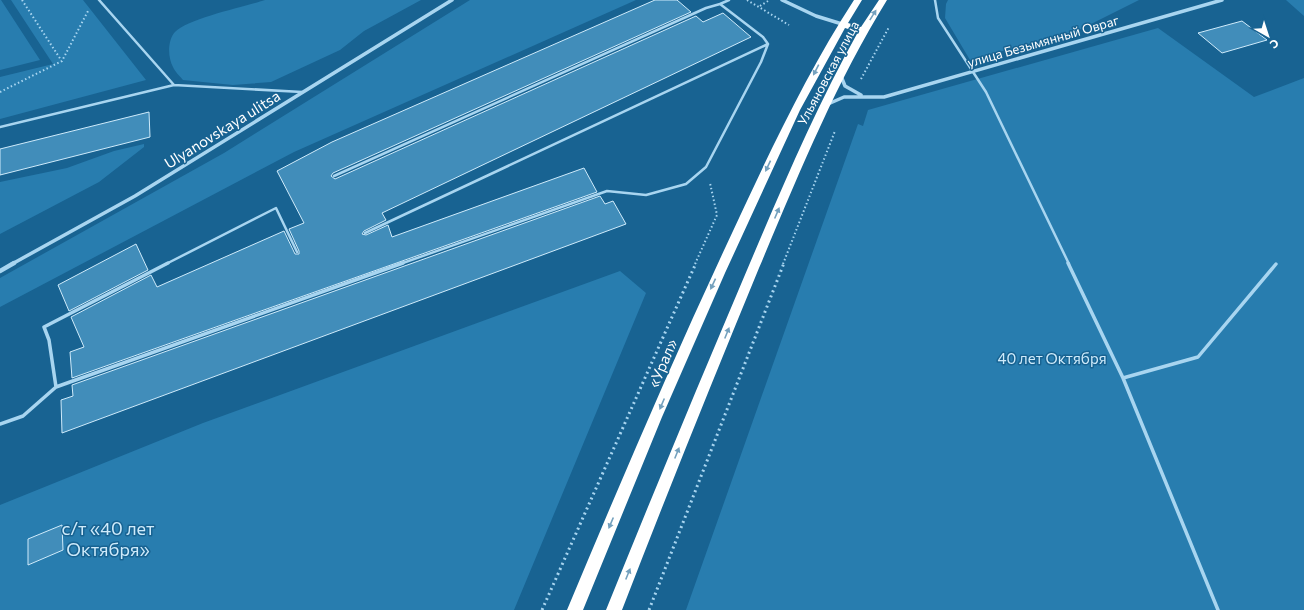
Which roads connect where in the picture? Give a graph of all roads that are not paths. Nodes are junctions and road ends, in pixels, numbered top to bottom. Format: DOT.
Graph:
graph roads {
  1 [pos="99,0"];
  2 [pos="452,0"];
  3 [pos="729,0"];
  4 [pos="782,0"];
  5 [pos="858,0"];
  6 [pos="883,0"];
  7 [pos="935,0"];
  8 [pos="1222,0"];
  9 [pos="720,4"];
  10 [pos="842,24"];
  11 [pos="864,31"];
  12 [pos="768,44"];
  13 [pos="841,72"];
  14 [pos="971,72"];
  15 [pos="174,84"];
  16 [pos="302,92"];
  17 [pos="869,98"];
  18 [pos="823,108"];
  19 [pos="0,128"];
  20 [pos="784,131"];
  21 [pos="334,176"];
  22 [pos="365,233"];
  23 [pos="297,252"];
  24 [pos="1276,264"];
  25 [pos="0,271"];
  26 [pos="1123,378"];
  27 [pos="56,387"];
  28 [pos="0,424"];
  29 [pos="575,610"];
  30 [pos="614,610"];
  31 [pos="1218,610"];
  1 -- 15 [label="lane"];
  2 -- 16 [label="street, Ulyanovskaya ulitsa"];
  3 -- 9 [label="lane"];
  4 -- 10 [label="street"];
  5 -- 10 [label="highway, Ульяновская улица"];
  11 -- 6 [label="highway, Ульяновская улица, one-way"];
  7 -- 14 [label="lane"];
  8 -- 14 [label="street, улица Безымянный Овраг"];
  9 -- 12 [label="lane"];
  9 -- 21 [label="lane"];
  10 -- 11 [label="highway"];
  10 -- 20 [label="highway, Ульяновская улица, one-way"];
  11 -- 13 [label="highway, Ульяновская улица"];
  12 -- 22 [label="lane"];
  12 -- 27 [label="lane"];
  13 -- 17 [label="street"];
  13 -- 18 [label="highway, Ульяновская улица"];
  14 -- 17 [label="street, улица Безымянный Овраг"];
  14 -- 26 [label="lane"];
  15 -- 16 [label="lane"];
  15 -- 19 [label="lane"];
  16 -- 25 [label="street, Ulyanovskaya ulitsa"];
  17 -- 18 [label="street, улица Безымянный Овраг"];
  30 -- 18 [label="highway, Ульяновская улица, one-way"];
  20 -- 29 [label="highway, «Урал», one-way"];
  23 -- 27 [label="lane"];
  24 -- 26 [label="lane"];
  26 -- 31 [label="lane"];
  27 -- 28 [label="lane"];
}
